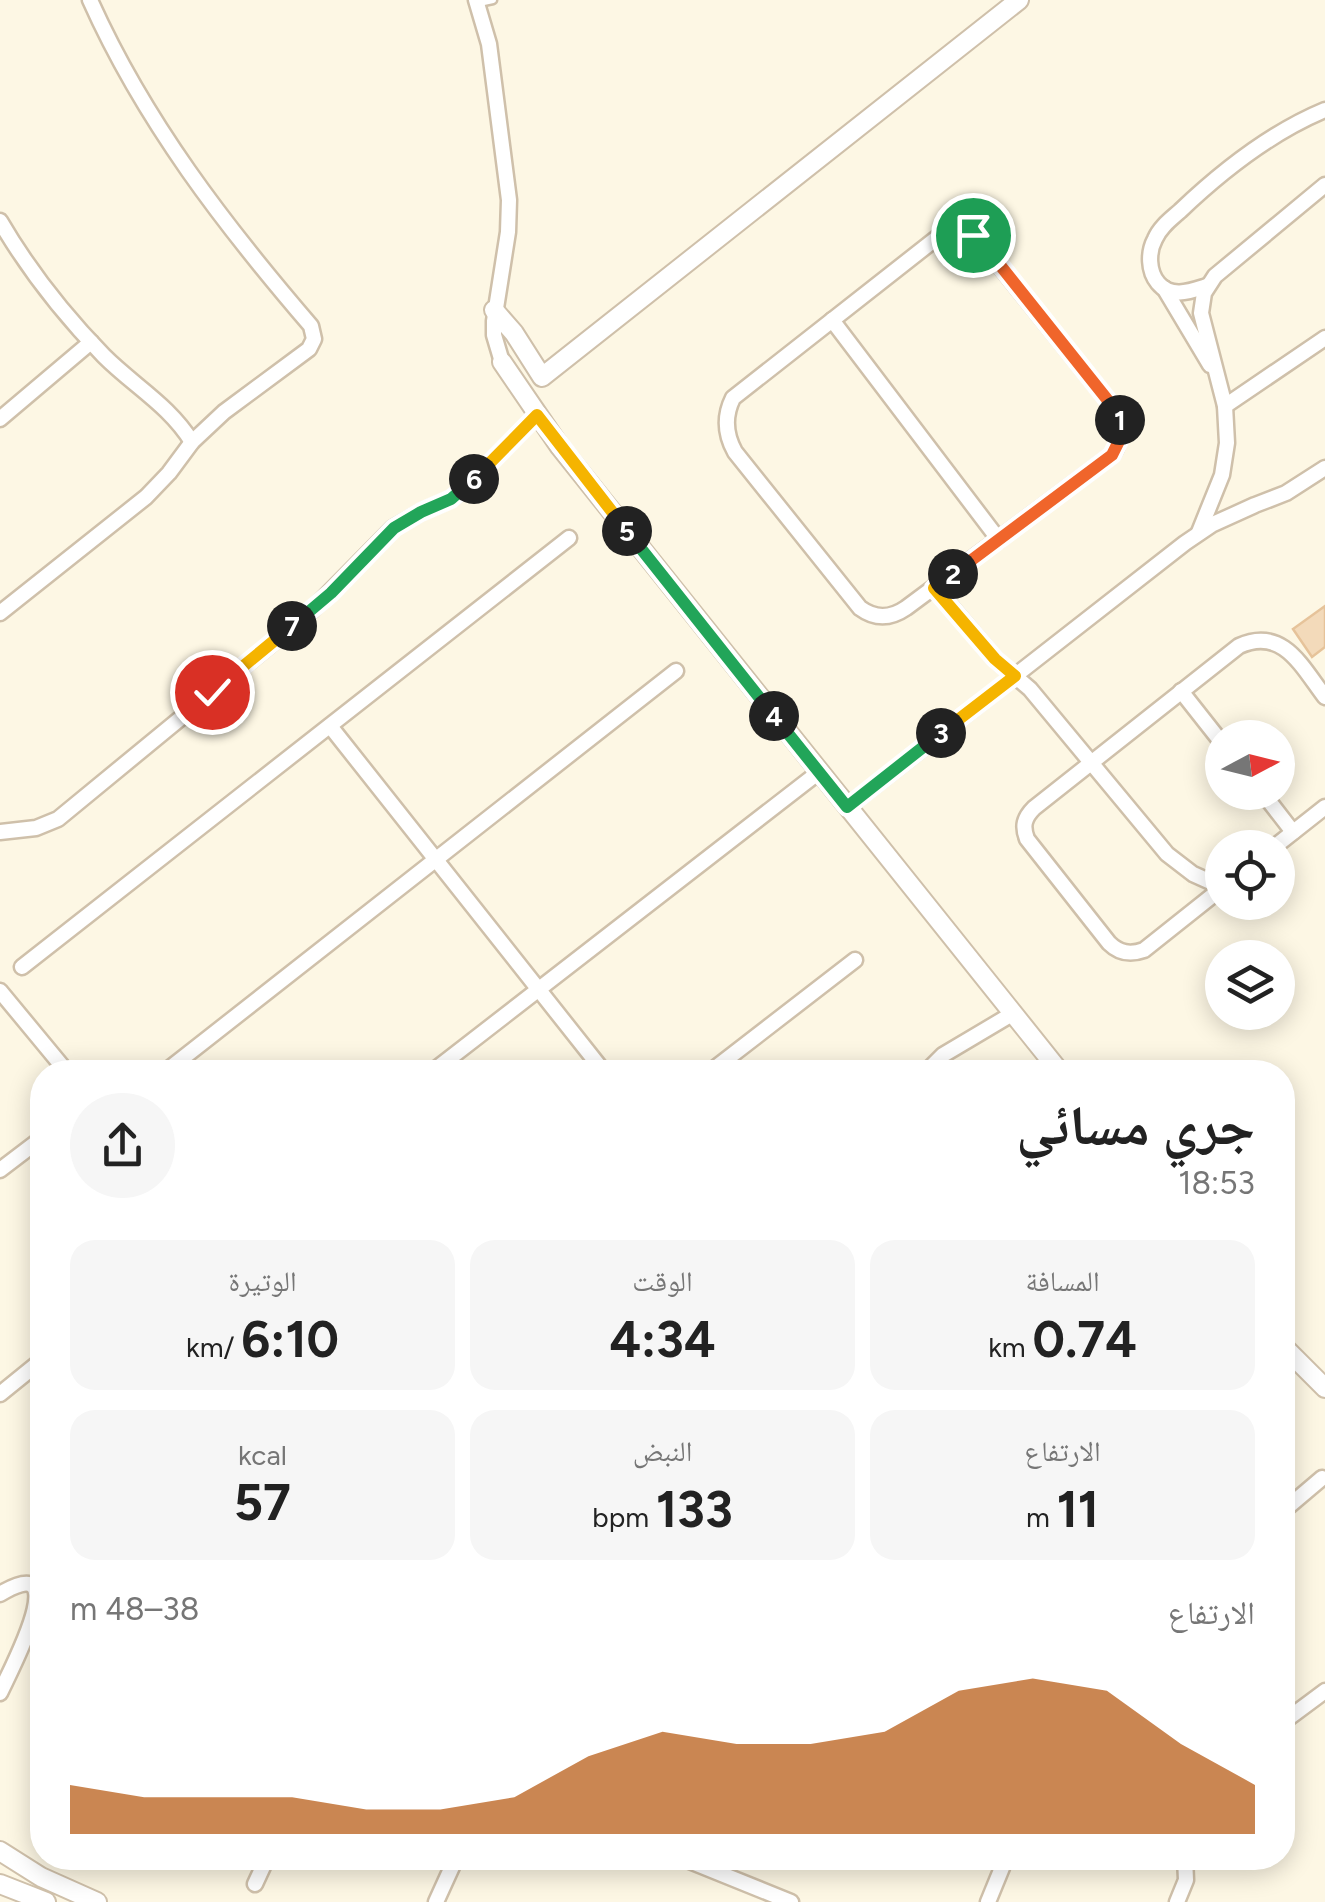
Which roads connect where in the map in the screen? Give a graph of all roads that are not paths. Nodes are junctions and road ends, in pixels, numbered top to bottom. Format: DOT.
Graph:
graph roads {
  1 [pos="90,0"];
  2 [pos="1019,0"];
  3 [pos="482,1"];
  4 [pos="1325,110"];
  5 [pos="1325,185"];
  6 [pos="0,221"];
  7 [pos="1207,286"];
  8 [pos="1164,288"];
  9 [pos="494,310"];
  10 [pos="832,320"];
  11 [pos="1325,338"];
  12 [pos="91,342"];
  13 [pos="529,356"];
  14 [pos="504,367"];
  15 [pos="1217,375"];
  16 [pos="1225,406"];
  17 [pos="537,415"];
  18 [pos="0,419"];
  19 [pos="192,442"];
  20 [pos="1325,468"];
  21 [pos="1199,533"];
  22 [pos="569,538"];
  23 [pos="1000,540"];
  24 [pos="934,588"];
  25 [pos="0,613"];
  26 [pos="676,671"];
  27 [pos="1015,676"];
  28 [pos="1181,691"];
  29 [pos="1325,697"];
  30 [pos="1205,721"];
  31 [pos="330,726"];
  32 [pos="1091,762"];
  33 [pos="819,772"];
  34 [pos="847,807"];
  35 [pos="1325,807"];
  36 [pos="1276,810"];
  37 [pos="1291,830"];
  38 [pos="1295,830"];
  39 [pos="0,832"];
  40 [pos="434,858"];
  41 [pos="1205,879"];
  42 [pos="1205,901"];
  43 [pos="854,960"];
  44 [pos="22,967"];
  45 [pos="539,989"];
  46 [pos="0,991"];
  47 [pos="1012,1014"];
  48 [pos="58,1060"];
  49 [pos="180,1060"];
  50 [pos="447,1060"];
  51 [pos="595,1060"];
  52 [pos="725,1060"];
  53 [pos="938,1060"];
  54 [pos="1050,1060"];
  55 [pos="30,1147"];
  56 [pos="0,1170"];
  57 [pos="1295,1357"];
  58 [pos="30,1370"];
  59 [pos="1325,1388"];
  60 [pos="0,1394"];
  61 [pos="1322,1478"];
  62 [pos="1295,1501"];
  63 [pos="30,1585"];
  64 [pos="0,1594"];
  65 [pos="30,1626"];
  66 [pos="1325,1691"];
  67 [pos="0,1693"];
  68 [pos="1295,1713"];
  69 [pos="0,1851"];
  70 [pos="261,1870"];
  71 [pos="451,1870"];
  72 [pos="712,1870"];
  73 [pos="1001,1870"];
  74 [pos="1186,1870"];
  75 [pos="0,1884"];
  76 [pos="255,1884"];
  77 [pos="46,1902"];
  78 [pos="97,1902"];
  79 [pos="436,1902"];
  80 [pos="791,1902"];
  81 [pos="988,1902"];
  82 [pos="1177,1902"];
  1 -- 19 [label="street"];
  2 -- 13 [label="street"];
  3 -- 9 [label="street"];
  4 -- 8 [label="street"];
  5 -- 7 [label="street"];
  6 -- 12 [label="street"];
  7 -- 8 [label="street"];
  7 -- 15 [label="street"];
  8 -- 15 [label="street"];
  9 -- 13 [label="street"];
  9 -- 14 [label="street"];
  10 -- 23 [label="street"];
  10 -- 23 [label="street"];
  10 -- 24 [label="street"];
  11 -- 16 [label="street"];
  12 -- 18 [label="street"];
  12 -- 19 [label="street"];
  13 -- 14 [label="street"];
  14 -- 17 [label="street"];
  15 -- 16 [label="street"];
  16 -- 21 [label="street"];
  17 -- 33 [label="street"];
  17 -- 39 [label="street"];
  19 -- 25 [label="street"];
  20 -- 21 [label="street"];
  21 -- 27 [label="street"];
  22 -- 31 [label="street"];
  23 -- 24 [label="street"];
  24 -- 27 [label="street"];
  26 -- 40 [label="street"];
  27 -- 32 [label="street"];
  27 -- 34 [label="street"];
  28 -- 29 [label="street"];
  28 -- 30 [label="street"];
  28 -- 32 [label="street"];
  31 -- 40 [label="street"];
  31 -- 44 [label="street"];
  32 -- 41 [label="street"];
  32 -- 42 [label="street"];
  33 -- 34 [label="street"];
  33 -- 45 [label="street"];
  34 -- 47 [label="street"];
  35 -- 38 [label="street"];
  36 -- 37 [label="street"];
  40 -- 45 [label="street"];
  40 -- 49 [label="street"];
  43 -- 52 [label="street"];
  45 -- 50 [label="street"];
  45 -- 51 [label="street"];
  46 -- 48 [label="street"];
  47 -- 53 [label="street"];
  47 -- 54 [label="street"];
  55 -- 56 [label="street"];
  57 -- 59 [label="street"];
  58 -- 60 [label="street"];
  61 -- 62 [label="street"];
  63 -- 64 [label="street"];
  65 -- 67 [label="street"];
  66 -- 68 [label="street"];
  69 -- 78 [label="street"];
  70 -- 76 [label="street"];
  71 -- 79 [label="street"];
  72 -- 80 [label="street"];
  73 -- 81 [label="street"];
  74 -- 82 [label="street"];
  75 -- 77 [label="street"];
}
